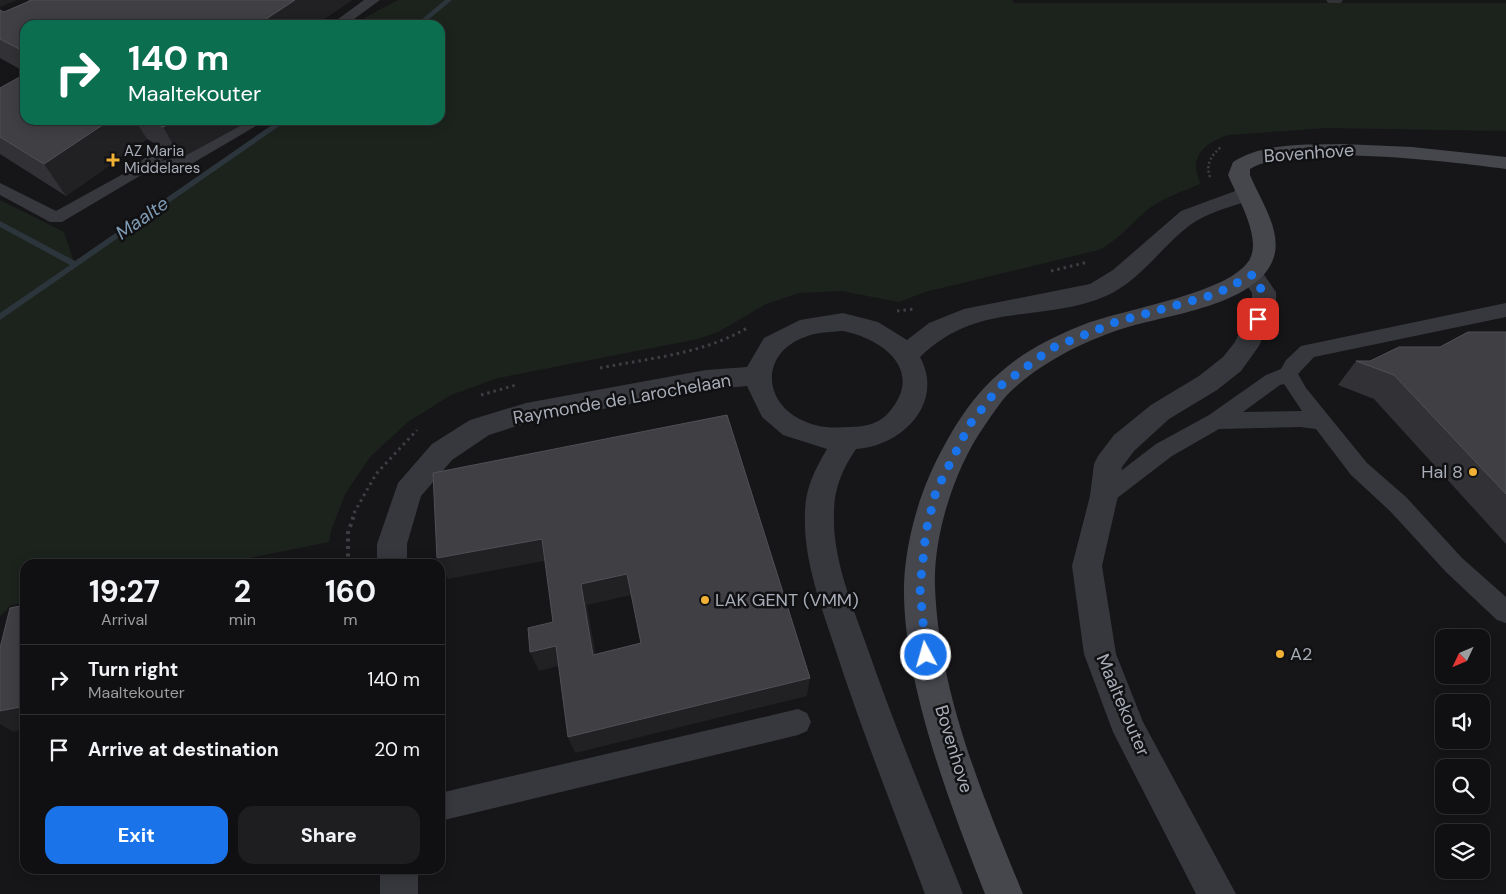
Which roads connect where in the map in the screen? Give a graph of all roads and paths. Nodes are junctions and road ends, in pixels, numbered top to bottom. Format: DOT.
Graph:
graph roads {
  1 [pos="373,0"];
  2 [pos="344,20"];
  3 [pos="249,125"];
  4 [pos="1228,144"];
  5 [pos="166,150"];
  6 [pos="1506,164"];
  7 [pos="136,172"];
  8 [pos="1214,184"];
  9 [pos="0,188"];
  10 [pos="1246,194"];
  11 [pos="1090,262"];
  12 [pos="1046,272"];
  13 [pos="1252,275"];
  14 [pos="920,306"];
  15 [pos="893,310"];
  16 [pos="1506,310"];
  17 [pos="753,325"];
  18 [pos="906,355"];
  19 [pos="597,369"];
  20 [pos="1288,374"];
  21 [pos="757,376"];
  22 [pos="520,384"];
  23 [pos="475,398"];
  24 [pos="1216,421"];
  25 [pos="1321,422"];
  26 [pos="418,429"];
  27 [pos="847,440"];
  28 [pos="1104,496"];
  29 [pos="348,559"];
  30 [pos="392,559"];
  31 [pos="1506,612"];
  32 [pos="798,722"];
  33 [pos="445,806"];
  34 [pos="399,874"];
  35 [pos="399,894"];
  36 [pos="944,894"];
  37 [pos="1004,894"];
  38 [pos="1217,894"];
  1 -- 2 [label="lane"];
  3 -- 7 [label="lane"];
  4 -- 8 [label="path"];
  5 -- 7 [label="lane"];
  6 -- 10 [label="street, Bovenhove"];
  7 -- 9 [label="lane"];
  10 -- 13 [label="street, Bovenhove"];
  10 -- 18 [label="street"];
  11 -- 12 [label="path"];
  13 -- 28 [label="street, Maaltekouter"];
  13 -- 37 [label="street, Bovenhove"];
  14 -- 15 [label="path"];
  16 -- 20 [label="lane"];
  17 -- 19 [label="path"];
  18 -- 21 [label="street"];
  18 -- 27 [label="street"];
  20 -- 24 [label="lane"];
  20 -- 25 [label="lane"];
  21 -- 27 [label="street"];
  21 -- 30 [label="street, Raymonde de Larochelaan"];
  22 -- 23 [label="path"];
  24 -- 25 [label="lane"];
  24 -- 28 [label="lane"];
  25 -- 31 [label="lane"];
  26 -- 29 [label="path"];
  27 -- 36 [label="street"];
  28 -- 38 [label="street, Maaltekouter"];
  32 -- 33 [label="lane"];
  34 -- 35 [label="street"];
}
